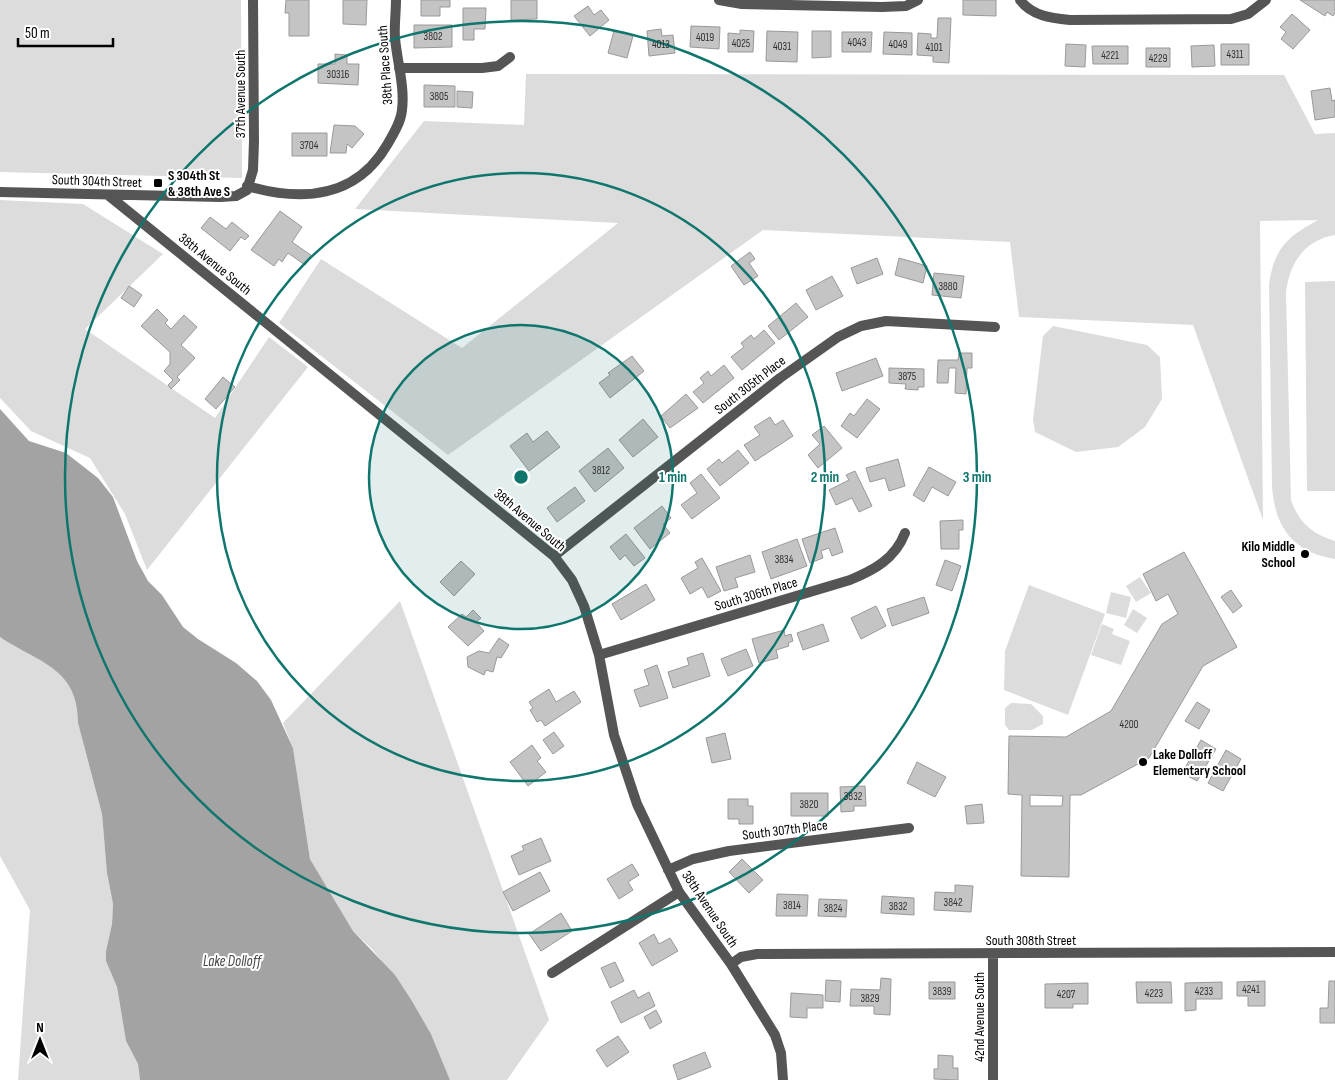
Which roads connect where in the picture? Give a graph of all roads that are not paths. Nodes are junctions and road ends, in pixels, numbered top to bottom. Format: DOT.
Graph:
graph roads {
  1 [pos="253,0"];
  2 [pos="396,0"];
  3 [pos="720,0"];
  4 [pos="918,0"];
  5 [pos="1020,0"];
  6 [pos="1266,0"];
  7 [pos="510,57"];
  8 [pos="399,68"];
  9 [pos="247,186"];
  10 [pos="0,192"];
  11 [pos="108,195"];
  12 [pos="996,327"];
  13 [pos="905,534"];
  14 [pos="554,556"];
  15 [pos="599,656"];
  16 [pos="909,828"];
  17 [pos="668,870"];
  18 [pos="679,892"];
  19 [pos="1335,952"];
  20 [pos="993,954"];
  21 [pos="731,964"];
  22 [pos="552,973"];
  23 [pos="783,1080"];
  24 [pos="993,1080"];
  1 -- 9 [label="street, 37th Avenue South"];
  2 -- 8 [label="street, 38th Place South"];
  3 -- 4 [label="street"];
  5 -- 6 [label="street"];
  7 -- 8 [label="street"];
  8 -- 9 [label="street, 38th Place South"];
  9 -- 11 [label="street, South 304th Street"];
  10 -- 11 [label="street, South 304th Street"];
  11 -- 14 [label="street, 38th Avenue South"];
  12 -- 14 [label="street, South 305th Place"];
  13 -- 15 [label="street, South 306th Place"];
  14 -- 15 [label="street, 38th Avenue South"];
  15 -- 17 [label="street, 38th Avenue South"];
  16 -- 17 [label="street, South 307th Place"];
  17 -- 18 [label="street, 38th Avenue South"];
  18 -- 21 [label="street, 38th Avenue South"];
  18 -- 22 [label="street"];
  19 -- 20 [label="street, South 308th Street"];
  20 -- 21 [label="street, South 308th Street"];
  20 -- 24 [label="street, 42nd Avenue South"];
  21 -- 23 [label="street, 38th Avenue South"];
}
